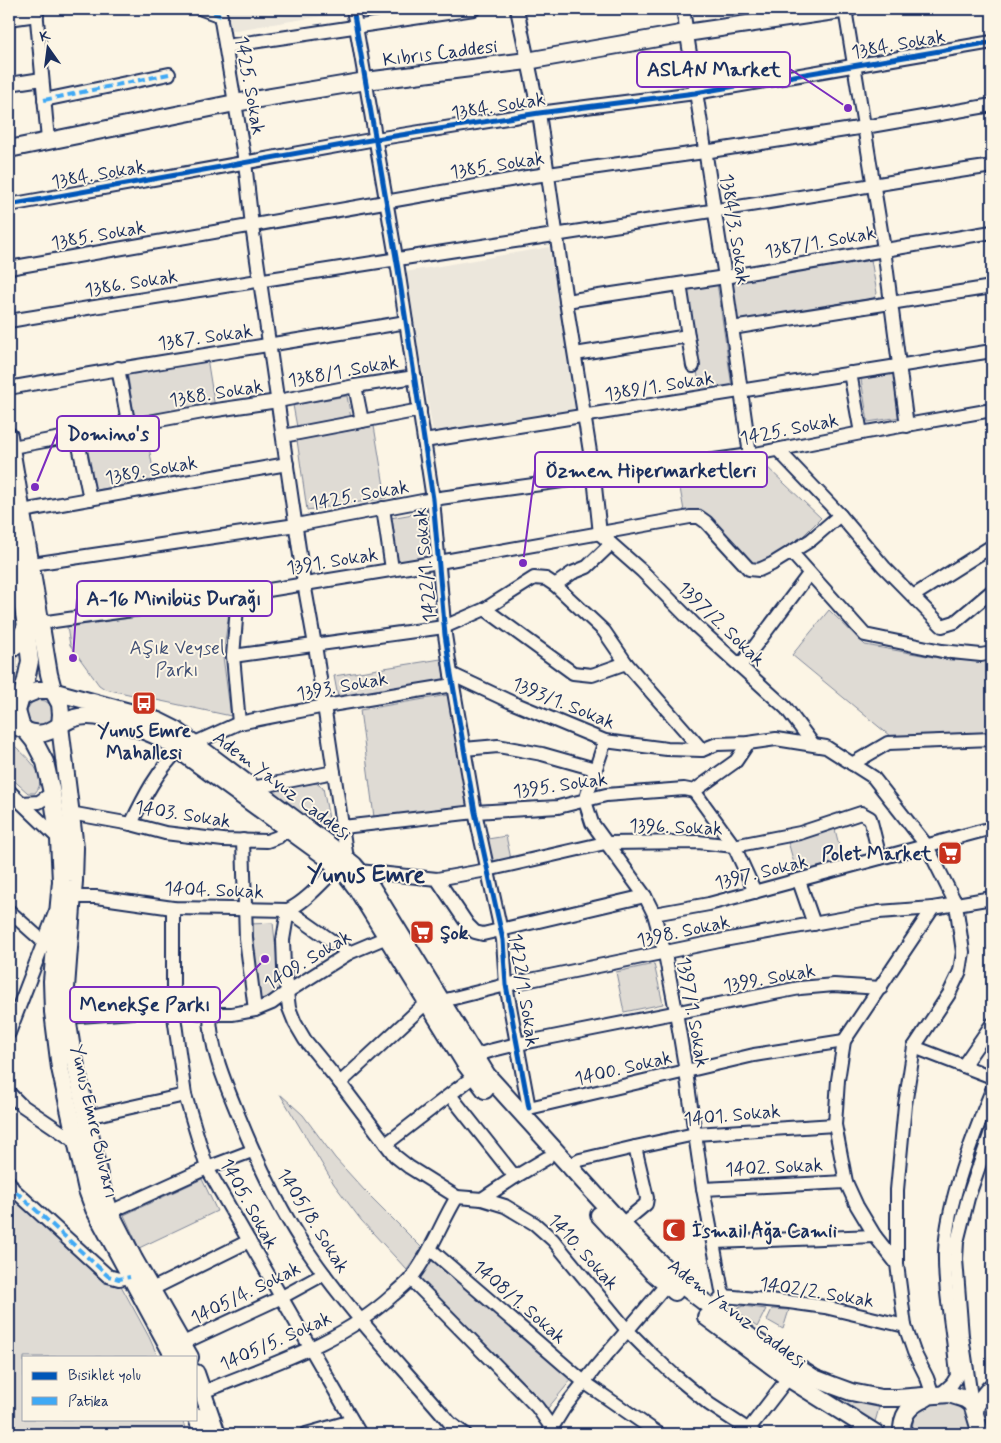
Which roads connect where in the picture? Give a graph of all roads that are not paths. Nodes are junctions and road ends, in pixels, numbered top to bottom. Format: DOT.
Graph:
graph roads {
  1 [pos="202,9"];
  2 [pos="353,9"];
  3 [pos="474,9"];
  4 [pos="517,9"];
  5 [pos="683,9"];
  6 [pos="846,9"];
  7 [pos="36,12"];
  8 [pos="220,12"];
  9 [pos="9,19"];
  10 [pos="356,27"];
  11 [pos="686,33"];
  12 [pos="992,42"];
  13 [pos="226,46"];
  14 [pos="527,61"];
  15 [pos="855,65"];
  16 [pos="169,74"];
  17 [pos="42,79"];
  18 [pos="366,81"];
  19 [pos="9,84"];
  20 [pos="695,93"];
  21 [pos="44,100"];
  22 [pos="236,103"];
  23 [pos="992,105"];
  24 [pos="539,113"];
  25 [pos="865,128"];
  26 [pos="376,139"];
  27 [pos="48,140"];
  28 [pos="9,149"];
  29 [pos="704,152"];
  30 [pos="245,162"];
  31 [pos="992,166"];
  32 [pos="548,175"];
  33 [pos="874,184"];
  34 [pos="387,202"];
  35 [pos="9,205"];
  36 [pos="713,211"];
  37 [pos="252,226"];
  38 [pos="992,232"];
  39 [pos="556,234"];
  40 [pos="884,249"];
  41 [pos="396,260"];
  42 [pos="9,268"];
  43 [pos="725,277"];
  44 [pos="260,280"];
  45 [pos="680,284"];
  46 [pos="992,288"];
  47 [pos="566,300"];
  48 [pos="891,304"];
  49 [pos="9,321"];
  50 [pos="406,322"];
  51 [pos="732,328"];
  52 [pos="688,336"];
  53 [pos="270,346"];
  54 [pos="992,351"];
  55 [pos="575,354"];
  56 [pos="693,366"];
  57 [pos="899,366"];
  58 [pos="118,368"];
  59 [pos="850,373"];
  60 [pos="415,377"];
  61 [pos="355,386"];
  62 [pos="9,388"];
  63 [pos="741,391"];
  64 [pos="278,401"];
  65 [pos="420,410"];
  66 [pos="992,410"];
  67 [pos="584,416"];
  68 [pos="362,421"];
  69 [pos="907,426"];
  70 [pos="129,427"];
  71 [pos="860,433"];
  72 [pos="77,436"];
  73 [pos="283,436"];
  74 [pos="10,441"];
  75 [pos="424,441"];
  76 [pos="779,450"];
  77 [pos="750,455"];
  78 [pos="287,464"];
  79 [pos="594,477"];
  80 [pos="90,499"];
  81 [pos="433,499"];
  82 [pos="383,508"];
  83 [pos="22,511"];
  84 [pos="840,515"];
  85 [pos="296,525"];
  86 [pos="9,526"];
  87 [pos="600,534"];
  88 [pos="611,544"];
  89 [pos="992,546"];
  90 [pos="791,552"];
  91 [pos="439,562"];
  92 [pos="32,564"];
  93 [pos="392,569"];
  94 [pos="809,574"];
  95 [pos="304,583"];
  96 [pos="556,585"];
  97 [pos="992,591"];
  98 [pos="238,595"];
  99 [pos="913,596"];
  100 [pos="485,609"];
  101 [pos="33,624"];
  102 [pos="444,627"];
  103 [pos="315,645"];
  104 [pos="9,651"];
  105 [pos="992,653"];
  106 [pos="233,656"];
  107 [pos="626,663"];
  108 [pos="740,666"];
  109 [pos="452,680"];
  110 [pos="54,693"];
  111 [pos="15,696"];
  112 [pos="324,706"];
  113 [pos="9,722"];
  114 [pos="238,723"];
  115 [pos="60,726"];
  116 [pos="26,730"];
  117 [pos="992,739"];
  118 [pos="605,741"];
  119 [pos="195,743"];
  120 [pos="748,743"];
  121 [pos="813,744"];
  122 [pos="464,749"];
  123 [pos="179,750"];
  124 [pos="702,750"];
  125 [pos="852,764"];
  126 [pos="595,769"];
  127 [pos="334,772"];
  128 [pos="252,788"];
  129 [pos="9,791"];
  130 [pos="694,791"];
  131 [pos="52,793"];
  132 [pos="585,801"];
  133 [pos="22,803"];
  134 [pos="475,812"];
  135 [pos="70,814"];
  136 [pos="131,824"];
  137 [pos="343,827"];
  138 [pos="992,828"];
  139 [pos="287,829"];
  140 [pos="59,839"];
  141 [pos="243,840"];
  142 [pos="605,843"];
  143 [pos="734,846"];
  144 [pos="927,846"];
  145 [pos="880,858"];
  146 [pos="342,863"];
  147 [pos="487,870"];
  148 [pos="359,871"];
  149 [pos="437,879"];
  150 [pos="799,881"];
  151 [pos="755,892"];
  152 [pos="645,896"];
  153 [pos="66,898"];
  154 [pos="992,898"];
  155 [pos="956,904"];
  156 [pos="173,908"];
  157 [pos="933,908"];
  158 [pos="244,910"];
  159 [pos="288,910"];
  160 [pos="9,911"];
  161 [pos="654,914"];
  162 [pos="814,924"];
  163 [pos="501,930"];
  164 [pos="387,938"];
  165 [pos="48,947"];
  166 [pos="350,952"];
  167 [pos="665,954"];
  168 [pos="506,985"];
  169 [pos="881,988"];
  170 [pos="287,992"];
  171 [pos="435,1002"];
  172 [pos="13,1008"];
  173 [pos="173,1009"];
  174 [pos="256,1010"];
  175 [pos="676,1013"];
  176 [pos="210,1014"];
  177 [pos="66,1017"];
  178 [pos="992,1024"];
  179 [pos="9,1033"];
  180 [pos="844,1042"];
  181 [pos="517,1044"];
  182 [pos="914,1047"];
  183 [pos="474,1056"];
  184 [pos="964,1066"];
  185 [pos="686,1072"];
  186 [pos="474,1076"];
  187 [pos="992,1077"];
  188 [pos="340,1083"];
  189 [pos="992,1090"];
  190 [pos="9,1093"];
  191 [pos="185,1094"];
  192 [pos="450,1095"];
  193 [pos="526,1112"];
  194 [pos="86,1117"];
  195 [pos="834,1125"];
  196 [pos="992,1129"];
  197 [pos="695,1134"];
  198 [pos="76,1142"];
  199 [pos="386,1144"];
  200 [pos="634,1147"];
  201 [pos="252,1151"];
  202 [pos="547,1158"];
  203 [pos="569,1166"];
  204 [pos="208,1168"];
  205 [pos="515,1177"];
  206 [pos="9,1182"];
  207 [pos="846,1182"];
  208 [pos="703,1189"];
  209 [pos="457,1197"];
  210 [pos="482,1199"];
  211 [pos="110,1212"];
  212 [pos="622,1224"];
  213 [pos="875,1236"];
  214 [pos="249,1240"];
  215 [pos="714,1242"];
  216 [pos="430,1249"];
  217 [pos="897,1264"];
  218 [pos="324,1274"];
  219 [pos="130,1277"];
  220 [pos="411,1279"];
  221 [pos="666,1285"];
  222 [pos="152,1289"];
  223 [pos="282,1298"];
  224 [pos="717,1303"];
  225 [pos="361,1322"];
  226 [pos="905,1326"];
  227 [pos="627,1330"];
  228 [pos="310,1349"];
  229 [pos="183,1352"];
  230 [pos="198,1378"];
  231 [pos="788,1378"];
  232 [pos="584,1382"];
  233 [pos="991,1388"];
  234 [pos="203,1392"];
  235 [pos="941,1394"];
  236 [pos="973,1403"];
  237 [pos="197,1420"];
  238 [pos="352,1421"];
  239 [pos="552,1433"];
  240 [pos="749,1433"];
  241 [pos="980,1433"];
  242 [pos="202,1434"];
  243 [pos="217,1434"];
  244 [pos="306,1434"];
  245 [pos="360,1434"];
  246 [pos="465,1434"];
  247 [pos="659,1434"];
  248 [pos="877,1434"];
  249 [pos="902,1434"];
  1 -- 8 [label="street"];
  2 -- 10 [label="street, 1422/1. Sokak"];
  3 -- 10 [label="street"];
  4 -- 14 [label="street"];
  5 -- 11 [label="street, 1384/3. Sokak"];
  6 -- 11 [label="main road, Kıbrıs Caddesi"];
  6 -- 15 [label="street"];
  7 -- 9 [label="street"];
  7 -- 17 [label="street"];
  8 -- 13 [label="street, 1425. Sokak"];
  10 -- 13 [label="street"];
  10 -- 18 [label="street, 1422/1. Sokak"];
  11 -- 14 [label="main road, Kıbrıs Caddesi"];
  11 -- 20 [label="street, 1384/3. Sokak"];
  12 -- 15 [label="street, 1384. Sokak"];
  13 -- 22 [label="street, 1425. Sokak"];
  14 -- 18 [label="main road, Kıbrıs Caddesi"];
  14 -- 24 [label="street"];
  15 -- 20 [label="street, 1384. Sokak"];
  15 -- 25 [label="street"];
  16 -- 21 [label="street"];
  17 -- 19 [label="street"];
  17 -- 21 [label="street"];
  18 -- 22 [label="main road, Kıbrıs Caddesi"];
  18 -- 26 [label="street, 1422/1. Sokak"];
  20 -- 24 [label="street, 1384. Sokak"];
  20 -- 29 [label="street, 1384/3. Sokak"];
  21 -- 27 [label="street"];
  22 -- 27 [label="main road, Kıbrıs Caddesi"];
  22 -- 30 [label="street, 1425. Sokak"];
  23 -- 25 [label="street, 1385. Sokak"];
  24 -- 26 [label="street, 1384. Sokak"];
  24 -- 32 [label="street"];
  25 -- 29 [label="street, 1385. Sokak"];
  25 -- 33 [label="street"];
  26 -- 30 [label="street, 1384. Sokak"];
  26 -- 34 [label="street, 1422/1. Sokak"];
  27 -- 28 [label="main road, Kıbrıs Caddesi"];
  29 -- 32 [label="street, 1385. Sokak"];
  29 -- 36 [label="street, 1384/3. Sokak"];
  30 -- 35 [label="street, 1384. Sokak"];
  30 -- 37 [label="street, 1425. Sokak"];
  31 -- 33 [label="street, 1386. Sokak"];
  32 -- 34 [label="street, 1385. Sokak"];
  32 -- 39 [label="street"];
  33 -- 36 [label="street, 1386. Sokak"];
  33 -- 40 [label="street"];
  34 -- 37 [label="street, 1385. Sokak"];
  34 -- 41 [label="street, 1422/1. Sokak"];
  36 -- 39 [label="street, 1386. Sokak"];
  36 -- 43 [label="street, 1384/3. Sokak"];
  37 -- 42 [label="street, 1385. Sokak"];
  37 -- 44 [label="street, 1425. Sokak"];
  38 -- 40 [label="street, 1387/1. Sokak"];
  39 -- 41 [label="street, 1386. Sokak"];
  39 -- 47 [label="street"];
  40 -- 43 [label="street, 1387/1. Sokak"];
  40 -- 48 [label="street"];
  41 -- 44 [label="street, 1386. Sokak"];
  41 -- 50 [label="street, 1422/1. Sokak"];
  43 -- 45 [label="street, 1387/1. Sokak"];
  43 -- 51 [label="street, 1384/3. Sokak"];
  44 -- 49 [label="street, 1386. Sokak"];
  44 -- 53 [label="street, 1425. Sokak"];
  45 -- 47 [label="street, 1387/1. Sokak"];
  45 -- 52 [label="street"];
  46 -- 48 [label="street"];
  47 -- 55 [label="street"];
  48 -- 51 [label="street"];
  48 -- 57 [label="street"];
  50 -- 53 [label="street, 1387. Sokak"];
  50 -- 60 [label="street, 1422/1. Sokak"];
  51 -- 63 [label="street, 1384/3. Sokak"];
  52 -- 55 [label="street"];
  52 -- 56 [label="street"];
  53 -- 58 [label="street, 1387. Sokak"];
  53 -- 64 [label="street, 1425. Sokak"];
  54 -- 57 [label="street, 1389/1. Sokak"];
  55 -- 67 [label="street"];
  57 -- 59 [label="street, 1389/1. Sokak"];
  57 -- 69 [label="street"];
  58 -- 62 [label="street, 1387. Sokak"];
  58 -- 70 [label="street"];
  59 -- 63 [label="street, 1389/1. Sokak"];
  59 -- 71 [label="street"];
  60 -- 61 [label="street, 1388/1 .Sokak"];
  60 -- 65 [label="street, 1422/1. Sokak"];
  61 -- 64 [label="street, 1388/1 .Sokak"];
  61 -- 68 [label="street"];
  63 -- 67 [label="street, 1389/1. Sokak"];
  63 -- 77 [label="street, 1384/3. Sokak"];
  64 -- 70 [label="street, 1388. Sokak"];
  64 -- 73 [label="street, 1425. Sokak"];
  65 -- 68 [label="street"];
  65 -- 75 [label="street, 1422/1. Sokak"];
  66 -- 69 [label="street, 1425. Sokak"];
  67 -- 75 [label="street, 1389/1. Sokak"];
  67 -- 79 [label="street"];
  68 -- 73 [label="street"];
  69 -- 71 [label="street, 1425. Sokak"];
  70 -- 72 [label="street, 1388. Sokak"];
  71 -- 76 [label="street, 1425. Sokak"];
  72 -- 74 [label="street, 1388. Sokak"];
  72 -- 80 [label="street"];
  73 -- 78 [label="street, 1425. Sokak"];
  74 -- 83 [label="main road"];
  75 -- 81 [label="street, 1422/1. Sokak"];
  76 -- 77 [label="street, 1425. Sokak"];
  76 -- 84 [label="street"];
  77 -- 79 [label="street, 1425. Sokak"];
  78 -- 80 [label="street, 1389. Sokak"];
  78 -- 85 [label="street, 1425. Sokak"];
  79 -- 81 [label="street, 1425. Sokak"];
  79 -- 87 [label="street"];
  80 -- 83 [label="street, 1389. Sokak"];
  81 -- 82 [label="street, 1425. Sokak"];
  81 -- 91 [label="street, 1422/1. Sokak"];
  82 -- 85 [label="street, 1425. Sokak"];
  82 -- 93 [label="street"];
  83 -- 92 [label="main road"];
  84 -- 90 [label="street"];
  84 -- 99 [label="street"];
  85 -- 92 [label="street, 1425. Sokak"];
  85 -- 95 [label="street, 1425. Sokak"];
  86 -- 101 [label="main road"];
  87 -- 88 [label="street, 1397/2. Sokak"];
  87 -- 90 [label="street, 1391. Sokak"];
  87 -- 91 [label="street, 1391. Sokak"];
  88 -- 96 [label="street"];
  88 -- 108 [label="street, 1397/2. Sokak"];
  89 -- 99 [label="street"];
  90 -- 94 [label="street"];
  91 -- 93 [label="street, 1391. Sokak"];
  91 -- 102 [label="street, 1422/1. Sokak"];
  92 -- 101 [label="main road"];
  93 -- 95 [label="street, 1391. Sokak"];
  94 -- 105 [label="street"];
  94 -- 108 [label="street"];
  95 -- 98 [label="street, 1391. Sokak"];
  95 -- 103 [label="street, 1425. Sokak"];
  96 -- 100 [label="street"];
  96 -- 107 [label="street"];
  97 -- 99 [label="street"];
  98 -- 101 [label="street, 1391. Sokak"];
  98 -- 106 [label="street"];
  100 -- 102 [label="street"];
  100 -- 107 [label="street"];
  101 -- 104 [label="main road"];
  101 -- 110 [label="main road"];
  101 -- 111 [label="main road"];
  102 -- 103 [label="street"];
  102 -- 109 [label="street, 1422/1. Sokak"];
  103 -- 106 [label="street"];
  103 -- 112 [label="street, 1425. Sokak"];
  106 -- 114 [label="street"];
  107 -- 124 [label="street"];
  108 -- 121 [label="street, 1397/2. Sokak"];
  109 -- 112 [label="street, 1393. Sokak"];
  109 -- 118 [label="street, 1393/1. Sokak"];
  109 -- 122 [label="street, 1422/1. Sokak"];
  110 -- 111 [label="main road"];
  110 -- 115 [label="main road"];
  110 -- 119 [label="main road, Adem Yavuz Caddesi"];
  111 -- 116 [label="main road"];
  112 -- 114 [label="street, 1393. Sokak"];
  112 -- 127 [label="street, 1425. Sokak"];
  113 -- 116 [label="main road"];
  114 -- 119 [label="street, 1393. Sokak"];
  115 -- 116 [label="main road"];
  115 -- 123 [label="main road, Adem Yavuz Caddesi"];
  115 -- 135 [label="main road, Yunus Emre Bulvarı"];
  116 -- 131 [label="main road, Yunus Emre Bulvarı"];
  117 -- 125 [label="street"];
  118 -- 124 [label="street, 1393/1. Sokak"];
  118 -- 126 [label="street"];
  119 -- 123 [label="main road"];
  119 -- 128 [label="main road, Adem Yavuz Caddesi"];
  120 -- 121 [label="street, 1393/1. Sokak"];
  120 -- 124 [label="street, 1393/1. Sokak"];
  120 -- 130 [label="street"];
  121 -- 125 [label="street, 1393/1. Sokak"];
  122 -- 126 [label="street"];
  122 -- 134 [label="street, 1422/1. Sokak"];
  123 -- 136 [label="street"];
  123 -- 139 [label="main road, Adem Yavuz Caddesi"];
  125 -- 144 [label="street, 1393/1. Sokak"];
  126 -- 132 [label="street"];
  127 -- 128 [label="street"];
  127 -- 137 [label="street, 1425. Sokak"];
  128 -- 146 [label="main road, Adem Yavuz Caddesi"];
  129 -- 133 [label="street"];
  130 -- 132 [label="street, 1395. Sokak"];
  130 -- 143 [label="street"];
  131 -- 133 [label="street"];
  131 -- 140 [label="main road, Yunus Emre Bulvarı"];
  132 -- 134 [label="street, 1395. Sokak"];
  132 -- 142 [label="street, 1397/1. Sokak"];
  133 -- 140 [label="street"];
  134 -- 137 [label="street, 1395. Sokak"];
  134 -- 147 [label="street, 1422/1. Sokak"];
  135 -- 136 [label="street, 1403. Sokak"];
  135 -- 153 [label="main road, Yunus Emre Bulvarı"];
  136 -- 141 [label="street, 1403. Sokak"];
  137 -- 146 [label="street, 1425. Sokak"];
  138 -- 144 [label="street, 1397. Sokak"];
  139 -- 141 [label="street, 1403. Sokak"];
  139 -- 146 [label="main road, Adem Yavuz Caddesi"];
  140 -- 153 [label="main road, Yunus Emre Bulvarı"];
  141 -- 158 [label="street"];
  142 -- 143 [label="street, 1396. Sokak"];
  142 -- 147 [label="street, 1396. Sokak"];
  142 -- 152 [label="street, 1397/1. Sokak"];
  143 -- 145 [label="street, 1396. Sokak"];
  143 -- 151 [label="street"];
  144 -- 145 [label="street, 1397. Sokak"];
  144 -- 155 [label="street, 1393/1. Sokak"];
  145 -- 150 [label="street, 1397. Sokak"];
  146 -- 148 [label="main road, Adem Yavuz Caddesi"];
  146 -- 159 [label="street, 1404. Sokak"];
  146 -- 164 [label="main road, Adem Yavuz Caddesi"];
  147 -- 149 [label="street, 1396. Sokak"];
  147 -- 163 [label="street, 1422/1. Sokak"];
  148 -- 149 [label="street, 1396. Sokak"];
  148 -- 171 [label="main road, Adem Yavuz Caddesi"];
  149 -- 163 [label="street"];
  150 -- 151 [label="street, 1397. Sokak"];
  150 -- 162 [label="street"];
  151 -- 161 [label="street, 1397. Sokak"];
  152 -- 161 [label="street, 1397/1. Sokak"];
  152 -- 163 [label="street"];
  153 -- 156 [label="street, 1404. Sokak"];
  153 -- 165 [label="main road, Yunus Emre Bulvarı"];
  153 -- 177 [label="main road, Yunus Emre Bulvarı"];
  154 -- 155 [label="street, 1398. Sokak"];
  155 -- 157 [label="street, 1398. Sokak"];
  155 -- 182 [label="street, 1393/1. Sokak"];
  156 -- 158 [label="street, 1404. Sokak"];
  156 -- 173 [label="street, 1405. Sokak"];
  157 -- 162 [label="street, 1398. Sokak"];
  157 -- 169 [label="street"];
  158 -- 159 [label="street, 1404. Sokak"];
  158 -- 174 [label="street"];
  159 -- 166 [label="street"];
  159 -- 170 [label="street, 1410. Sokak"];
  160 -- 165 [label="street"];
  161 -- 167 [label="street, 1397/1. Sokak"];
  162 -- 167 [label="street, 1398. Sokak"];
  163 -- 168 [label="street, 1422/1. Sokak"];
  164 -- 166 [label="street, 1409. Sokak"];
  164 -- 171 [label="main road, Adem Yavuz Caddesi"];
  165 -- 172 [label="street"];
  165 -- 198 [label="main road, Yunus Emre Bulvarı"];
  166 -- 170 [label="street, 1409. Sokak"];
  167 -- 168 [label="street, 1398. Sokak"];
  167 -- 175 [label="street, 1397/1. Sokak"];
  168 -- 171 [label="street, 1398. Sokak"];
  168 -- 181 [label="street, 1422/1. Sokak"];
  169 -- 175 [label="street, 1399. Sokak"];
  169 -- 180 [label="street"];
  170 -- 174 [label="street, 1409. Sokak"];
  170 -- 188 [label="street, 1410. Sokak"];
  171 -- 183 [label="main road, Adem Yavuz Caddesi"];
  171 -- 186 [label="main road, Adem Yavuz Caddesi"];
  171 -- 188 [label="street"];
  172 -- 179 [label="street"];
  173 -- 176 [label="street, 1409. Sokak"];
  173 -- 177 [label="street, 1409. Sokak"];
  173 -- 191 [label="street, 1405. Sokak"];
  174 -- 176 [label="street, 1409. Sokak"];
  175 -- 181 [label="street, 1399. Sokak"];
  175 -- 185 [label="street, 1397/1. Sokak"];
  176 -- 201 [label="street, 1405/8. Sokak"];
  177 -- 194 [label="main road, Yunus Emre Bulvarı"];
  178 -- 184 [label="street"];
  180 -- 185 [label="street, 1400. Sokak"];
  180 -- 195 [label="street"];
  181 -- 183 [label="street, 1399. Sokak"];
  181 -- 193 [label="street, 1422/1. Sokak"];
  182 -- 184 [label="street"];
  182 -- 217 [label="street"];
  183 -- 193 [label="main road, Adem Yavuz Caddesi"];
  184 -- 187 [label="street"];
  185 -- 193 [label="street, 1400. Sokak"];
  185 -- 197 [label="street, 1397/1. Sokak"];
  186 -- 192 [label="street"];
  186 -- 202 [label="main road, Adem Yavuz Caddesi"];
  188 -- 199 [label="street, 1410. Sokak"];
  189 -- 235 [label="street"];
  190 -- 198 [label="street"];
  191 -- 194 [label="street"];
  191 -- 204 [label="street, 1405. Sokak"];
  192 -- 199 [label="street"];
  192 -- 205 [label="street"];
  193 -- 203 [label="main road, Adem Yavuz Caddesi"];
  194 -- 211 [label="main road, Yunus Emre Bulvarı"];
  195 -- 197 [label="street, 1401. Sokak"];
  195 -- 207 [label="street"];
  196 -- 236 [label="street"];
  197 -- 200 [label="street, 1401. Sokak"];
  197 -- 208 [label="street, 1397/1. Sokak"];
  198 -- 219 [label="main road, Yunus Emre Bulvarı"];
  199 -- 209 [label="street, 1410. Sokak"];
  200 -- 203 [label="street, 1401. Sokak"];
  200 -- 212 [label="street"];
  201 -- 204 [label="street"];
  201 -- 218 [label="street, 1405/8. Sokak"];
  202 -- 205 [label="street"];
  202 -- 221 [label="main road, Adem Yavuz Caddesi"];
  203 -- 212 [label="main road, Adem Yavuz Caddesi"];
  204 -- 211 [label="street"];
  204 -- 214 [label="street, 1405. Sokak"];
  205 -- 210 [label="street"];
  206 -- 219 [label="street"];
  207 -- 208 [label="street, 1402. Sokak"];
  207 -- 213 [label="street"];
  208 -- 215 [label="street, 1397/1. Sokak"];
  209 -- 210 [label="street, 1410. Sokak"];
  209 -- 216 [label="street, 1405/5. Sokak"];
  210 -- 227 [label="street, 1410. Sokak"];
  211 -- 222 [label="main road, Yunus Emre Bulvarı"];
  212 -- 224 [label="main road, Adem Yavuz Caddesi"];
  213 -- 215 [label="street"];
  213 -- 217 [label="street"];
  214 -- 222 [label="street"];
  214 -- 223 [label="street, 1405. Sokak"];
  215 -- 224 [label="street, 1397/1. Sokak"];
  216 -- 220 [label="street, 1405/5. Sokak"];
  216 -- 232 [label="street, 1408/1. Sokak"];
  217 -- 226 [label="street"];
  218 -- 223 [label="street, 1405/4. Sokak"];
  218 -- 225 [label="street, 1405/8. Sokak"];
  219 -- 229 [label="main road, Yunus Emre Bulvarı"];
  220 -- 225 [label="street, 1405/5. Sokak"];
  220 -- 239 [label="street"];
  221 -- 227 [label="street"];
  221 -- 231 [label="main road, Adem Yavuz Caddesi"];
  222 -- 229 [label="main road, Yunus Emre Bulvarı"];
  223 -- 228 [label="street, 1405. Sokak"];
  223 -- 229 [label="street, 1405/4. Sokak"];
  224 -- 226 [label="street, 1402/2. Sokak"];
  224 -- 235 [label="main road, Adem Yavuz Caddesi"];
  225 -- 228 [label="street, 1405/5. Sokak"];
  225 -- 246 [label="street, 1405/8. Sokak"];
  226 -- 235 [label="street"];
  227 -- 232 [label="street"];
  227 -- 240 [label="street, 1410. Sokak"];
  228 -- 234 [label="street, 1405/5. Sokak"];
  228 -- 238 [label="street, 1405. Sokak"];
  230 -- 234 [label="main road"];
  231 -- 240 [label="street"];
  231 -- 248 [label="main road, Adem Yavuz Caddesi"];
  232 -- 239 [label="street"];
  232 -- 247 [label="street, 1408/1. Sokak"];
  233 -- 236 [label="main road"];
  234 -- 243 [label="main road"];
  235 -- 236 [label="main road, Adem Yavuz Caddesi"];
  235 -- 249 [label="main road"];
  236 -- 241 [label="main road"];
  237 -- 242 [label="main road"];
  238 -- 244 [label="street"];
  238 -- 245 [label="street, 1405. Sokak"];
}
